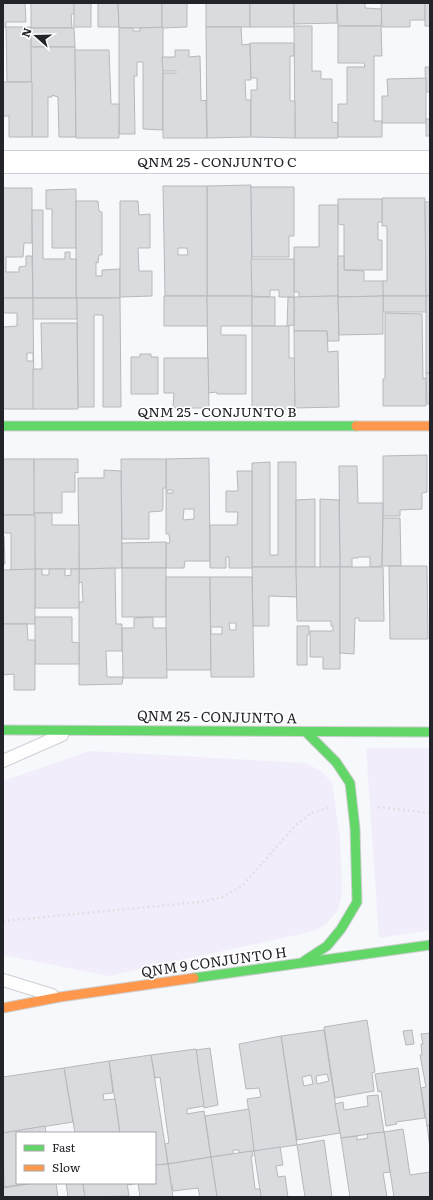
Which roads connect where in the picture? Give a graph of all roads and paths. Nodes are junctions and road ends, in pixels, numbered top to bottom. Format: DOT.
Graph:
graph roads {
  1 [pos="3,162"];
  2 [pos="430,162"];
  3 [pos="3,426"];
  4 [pos="430,426"];
  5 [pos="74,729"];
  6 [pos="3,730"];
  7 [pos="430,732"];
  8 [pos="306,733"];
  9 [pos="3,761"];
  10 [pos="352,804"];
  11 [pos="430,813"];
  12 [pos="3,921"];
  13 [pos="430,945"];
  14 [pos="299,964"];
  15 [pos="3,980"];
  16 [pos="60,997"];
  17 [pos="3,1008"];
  1 -- 2 [label="street, QNM 25 - CONJUNTO C"];
  3 -- 4 [label="main road, QNM 25 - CONJUNTO B"];
  5 -- 6 [label="main road, QNM 25 - CONJUNTO A"];
  5 -- 8 [label="main road, QNM 25 - CONJUNTO A"];
  5 -- 9 [label="lane"];
  7 -- 8 [label="main road, QNM 25 - CONJUNTO A"];
  8 -- 10 [label="main road"];
  10 -- 11 [label="path"];
  10 -- 12 [label="path"];
  10 -- 14 [label="main road"];
  13 -- 14 [label="main road, QNM 9 CONJUNTO H"];
  14 -- 16 [label="main road, QNM 9 CONJUNTO H"];
  15 -- 16 [label="lane"];
  16 -- 17 [label="main road, QNM 9 CONJUNTO H"];
}
